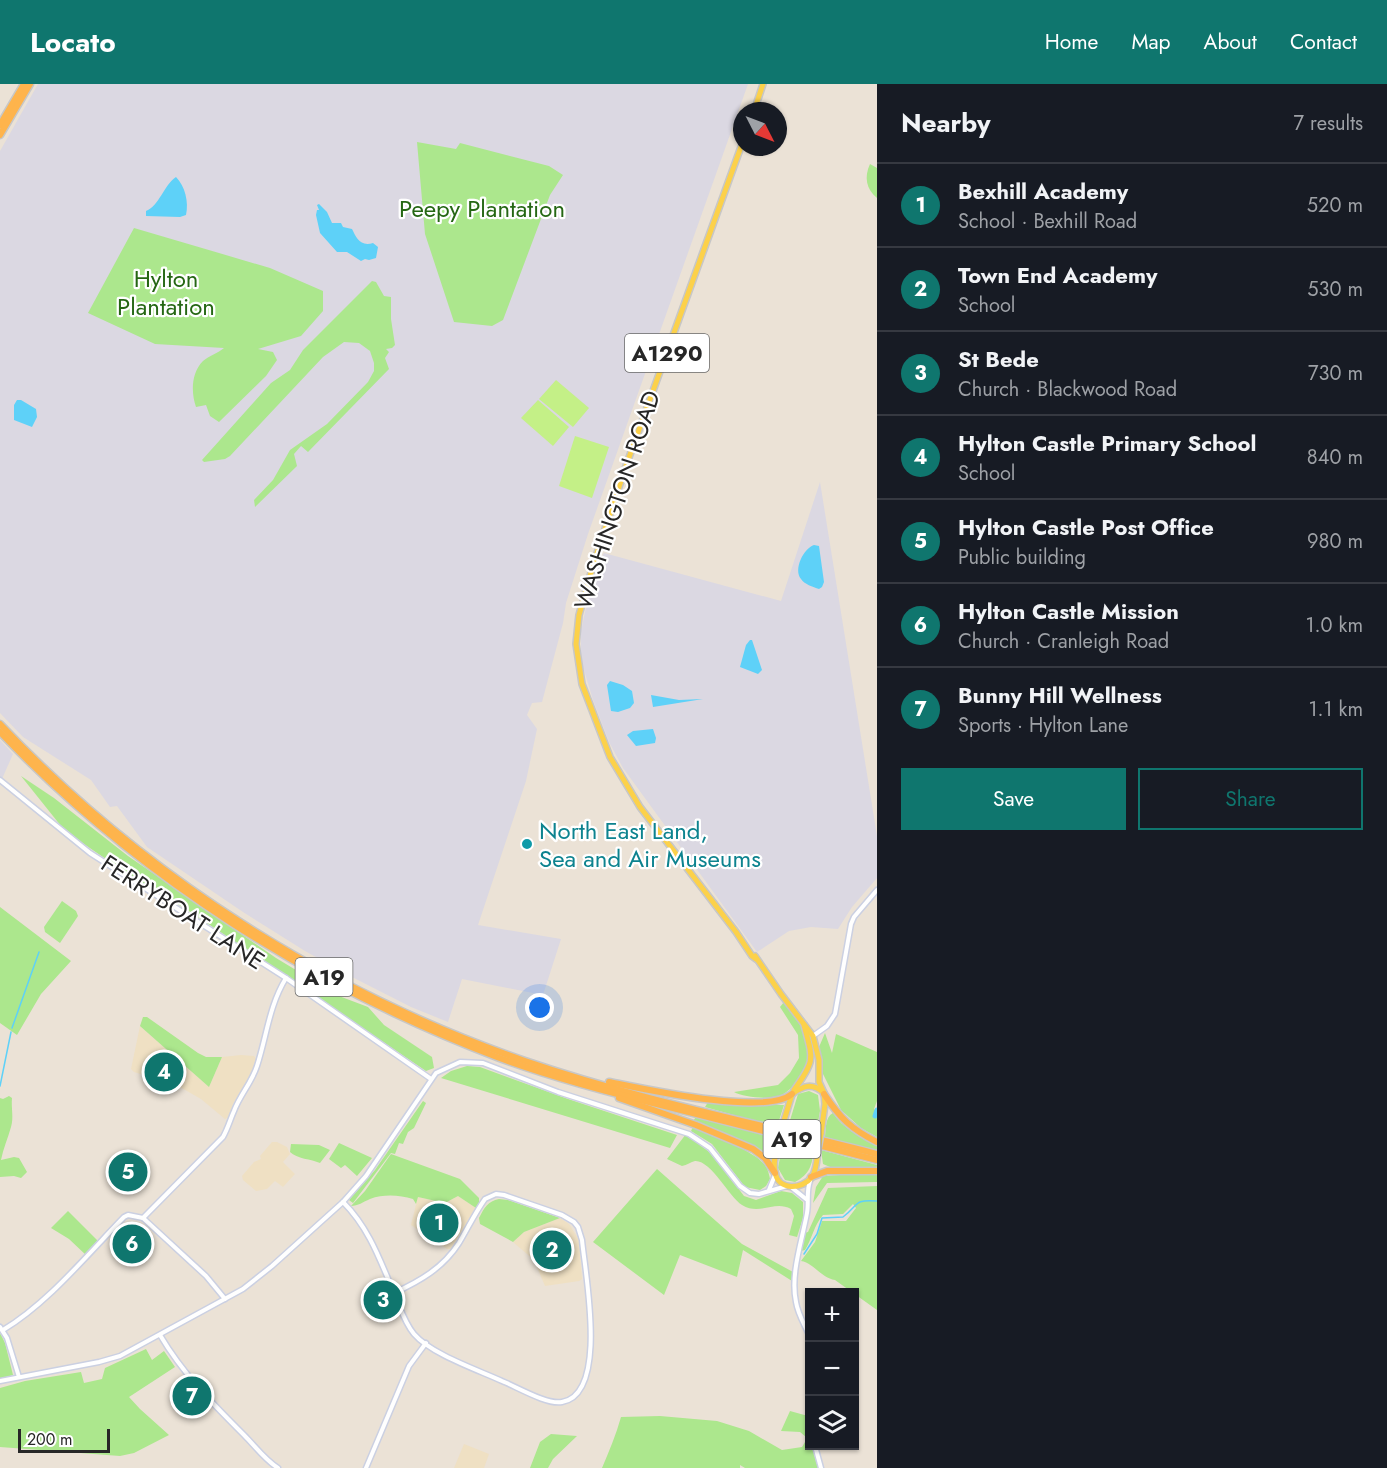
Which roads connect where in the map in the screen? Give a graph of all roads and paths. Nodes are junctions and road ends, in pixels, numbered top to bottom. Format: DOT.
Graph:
graph roads {
  1 [pos="24,84"];
  2 [pos="30,84"];
  3 [pos="764,84"];
  4 [pos="757,102"];
  5 [pos="0,125"];
  6 [pos="0,135"];
  7 [pos="738,156"];
  8 [pos="0,724"];
  9 [pos="0,732"];
  10 [pos="0,780"];
  11 [pos="877,890"];
  12 [pos="286,978"];
  13 [pos="803,1023"];
  14 [pos="813,1036"];
  15 [pos="541,1066"];
  16 [pos="560,1077"];
  17 [pos="431,1079"];
  18 [pos="824,1093"];
  19 [pos="792,1094"];
  20 [pos="877,1142"];
  21 [pos="877,1154"];
  22 [pos="877,1160"];
  23 [pos="877,1171"];
  24 [pos="775,1174"];
  25 [pos="811,1177"];
  26 [pos="789,1186"];
  27 [pos="768,1190"];
  28 [pos="806,1199"];
  29 [pos="343,1202"];
  30 [pos="143,1218"];
  31 [pos="394,1293"];
  32 [pos="225,1299"];
  33 [pos="805,1327"];
  34 [pos="1,1328"];
  35 [pos="160,1335"];
  36 [pos="426,1343"];
  37 [pos="19,1377"];
  38 [pos="0,1381"];
  39 [pos="816,1450"];
  40 [pos="278,1468"];
  41 [pos="366,1468"];
  42 [pos="821,1468"];
  1 -- 5 [label="highway"];
  2 -- 6 [label="highway"];
  3 -- 4 [label="main road"];
  7 -- 13 [label="main road, WASHINGTON ROAD / A1290"];
  8 -- 15 [label="highway, A19"];
  9 -- 16 [label="highway, A19"];
  10 -- 12 [label="street, FERRYBOAT LANE"];
  11 -- 14 [label="street"];
  12 -- 17 [label="street, FERRYBOAT LANE"];
  12 -- 30 [label="street"];
  13 -- 14 [label="main road, A1290"];
  13 -- 19 [label="main road, A1290"];
  14 -- 18 [label="main road, A1290"];
  15 -- 19 [label="highway"];
  15 -- 21 [label="highway, A19"];
  16 -- 22 [label="highway, A19"];
  16 -- 24 [label="highway"];
  17 -- 27 [label="street"];
  17 -- 29 [label="street"];
  18 -- 19 [label="main road"];
  18 -- 20 [label="highway"];
  18 -- 25 [label="main road, A1290, bridge"];
  19 -- 24 [label="main road, A1290, bridge"];
  23 -- 25 [label="highway"];
  24 -- 26 [label="main road"];
  24 -- 27 [label="street"];
  25 -- 26 [label="main road"];
  25 -- 28 [label="street"];
  26 -- 27 [label="street"];
  26 -- 28 [label="street"];
  28 -- 33 [label="street"];
  29 -- 31 [label="street"];
  29 -- 32 [label="street"];
  30 -- 32 [label="street"];
  30 -- 34 [label="street"];
  31 -- 36 [label="street"];
  31 -- 36 [label="street"];
  32 -- 35 [label="street"];
  34 -- 37 [label="street"];
  35 -- 37 [label="street"];
  35 -- 40 [label="street"];
  36 -- 41 [label="street"];
  37 -- 38 [label="street"];
  39 -- 42 [label="street"];
}
